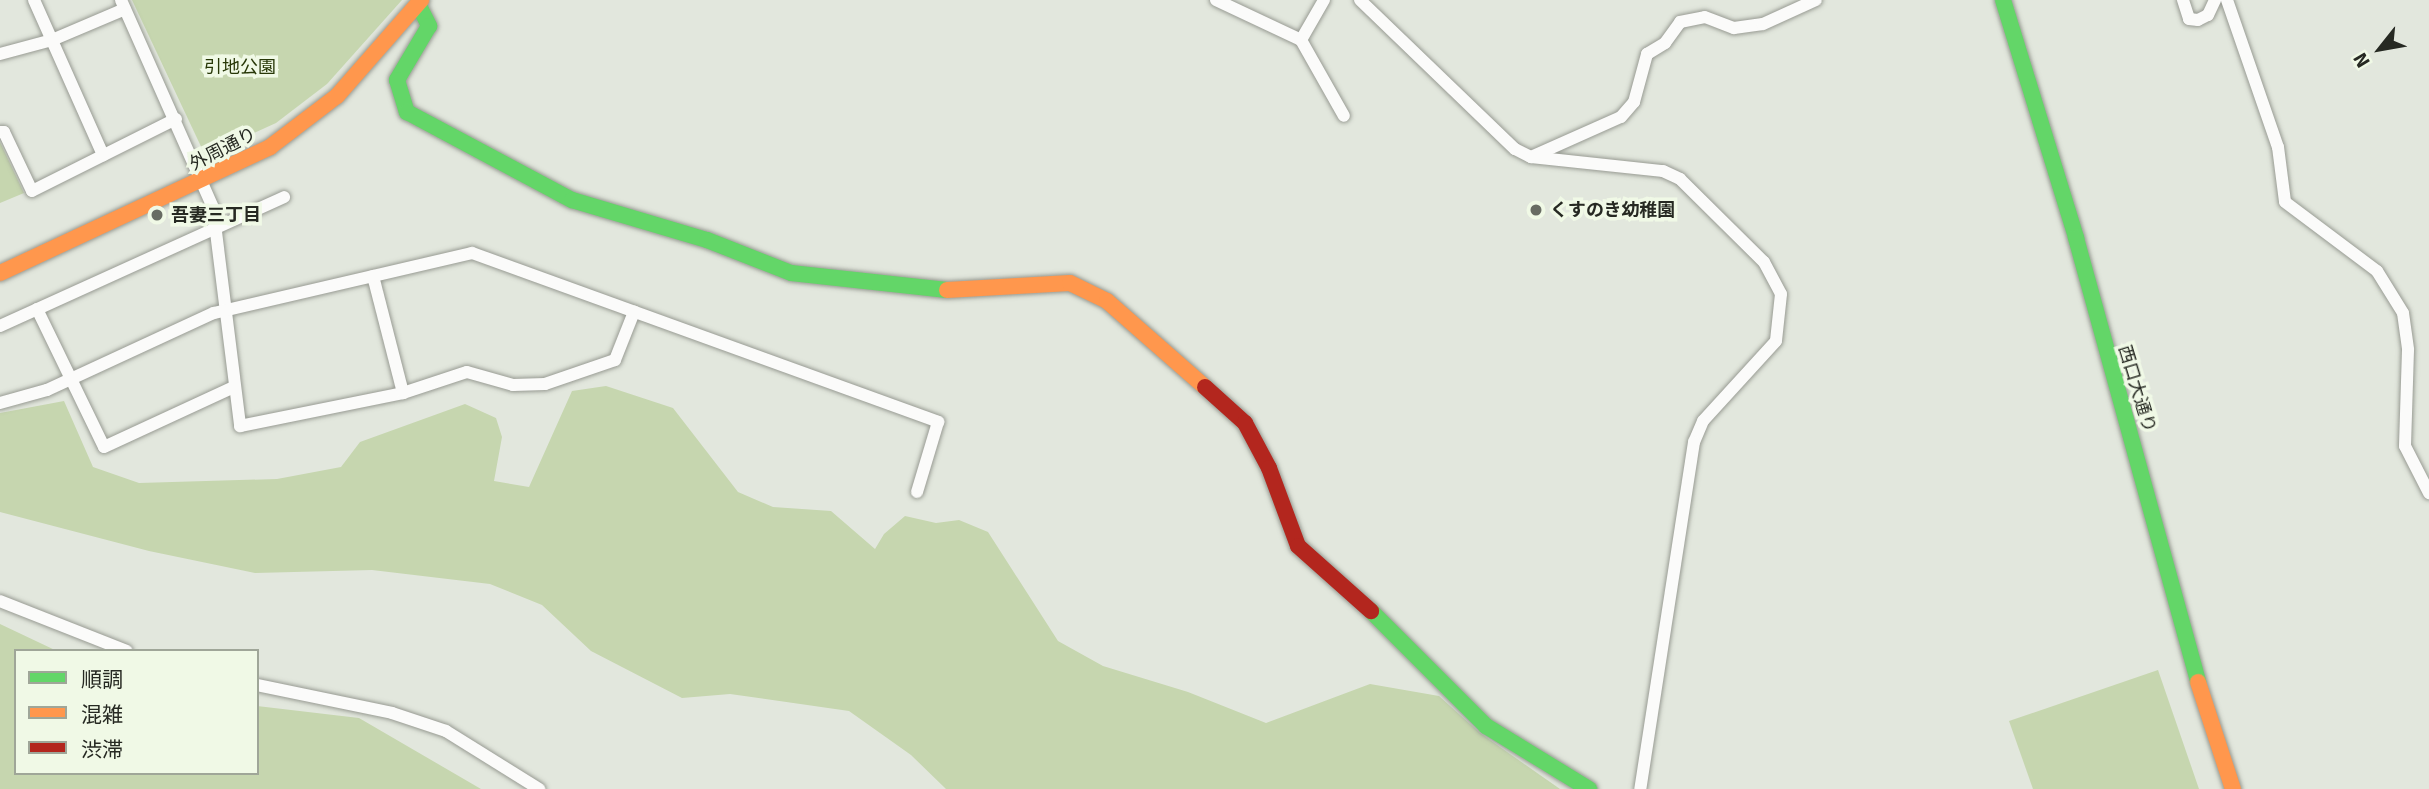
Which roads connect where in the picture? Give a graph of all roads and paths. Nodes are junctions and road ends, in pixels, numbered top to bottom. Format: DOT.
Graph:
graph roads {
  1 [pos="34,0"];
  2 [pos="1216,0"];
  3 [pos="1325,0"];
  4 [pos="1360,0"];
  5 [pos="1816,0"];
  6 [pos="2003,0"];
  7 [pos="2183,0"];
  8 [pos="2215,0"];
  9 [pos="2227,0"];
  10 [pos="419,2"];
  11 [pos="123,5"];
  12 [pos="1240,5"];
  13 [pos="52,40"];
  14 [pos="1301,40"];
  15 [pos="0,54"];
  16 [pos="1344,116"];
  17 [pos="176,119"];
  18 [pos="0,132"];
  19 [pos="103,155"];
  20 [pos="1531,157"];
  21 [pos="202,182"];
  22 [pos="284,197"];
  23 [pos="215,227"];
  24 [pos="0,273"];
  25 [pos="373,276"];
  26 [pos="37,309"];
  27 [pos="226,310"];
  28 [pos="634,312"];
  29 [pos="0,326"];
  30 [pos="69,379"];
  31 [pos="234,387"];
  32 [pos="403,393"];
  33 [pos="0,402"];
  34 [pos="917,492"];
  35 [pos="2429,493"];
  36 [pos="0,601"];
  37 [pos="122,649"];
  38 [pos="259,685"];
  39 [pos="540,789"];
  40 [pos="1589,789"];
  41 [pos="1640,789"];
  42 [pos="2233,789"];
  1 -- 13 [label="street"];
  2 -- 12 [label="street"];
  3 -- 14 [label="street"];
  4 -- 20 [label="street"];
  5 -- 20 [label="street"];
  6 -- 42 [label="street, 西口大通り"];
  7 -- 8 [label="street"];
  9 -- 35 [label="street"];
  10 -- 21 [label="street, 外周通り"];
  10 -- 40 [label="street"];
  11 -- 13 [label="street"];
  11 -- 17 [label="street"];
  12 -- 14 [label="street"];
  13 -- 15 [label="street"];
  13 -- 19 [label="street"];
  14 -- 16 [label="street"];
  17 -- 19 [label="street"];
  17 -- 21 [label="street"];
  18 -- 19 [label="street"];
  20 -- 41 [label="street"];
  21 -- 23 [label="street"];
  21 -- 24 [label="street, 外周通り"];
  22 -- 23 [label="street"];
  23 -- 26 [label="street"];
  23 -- 27 [label="street"];
  25 -- 27 [label="street"];
  25 -- 28 [label="street"];
  25 -- 32 [label="street"];
  26 -- 29 [label="street"];
  26 -- 30 [label="street"];
  27 -- 30 [label="street"];
  27 -- 31 [label="street"];
  28 -- 32 [label="street"];
  28 -- 34 [label="street"];
  30 -- 31 [label="street"];
  30 -- 33 [label="street"];
  31 -- 32 [label="street"];
  36 -- 37 [label="street"];
  38 -- 39 [label="street"];
}
